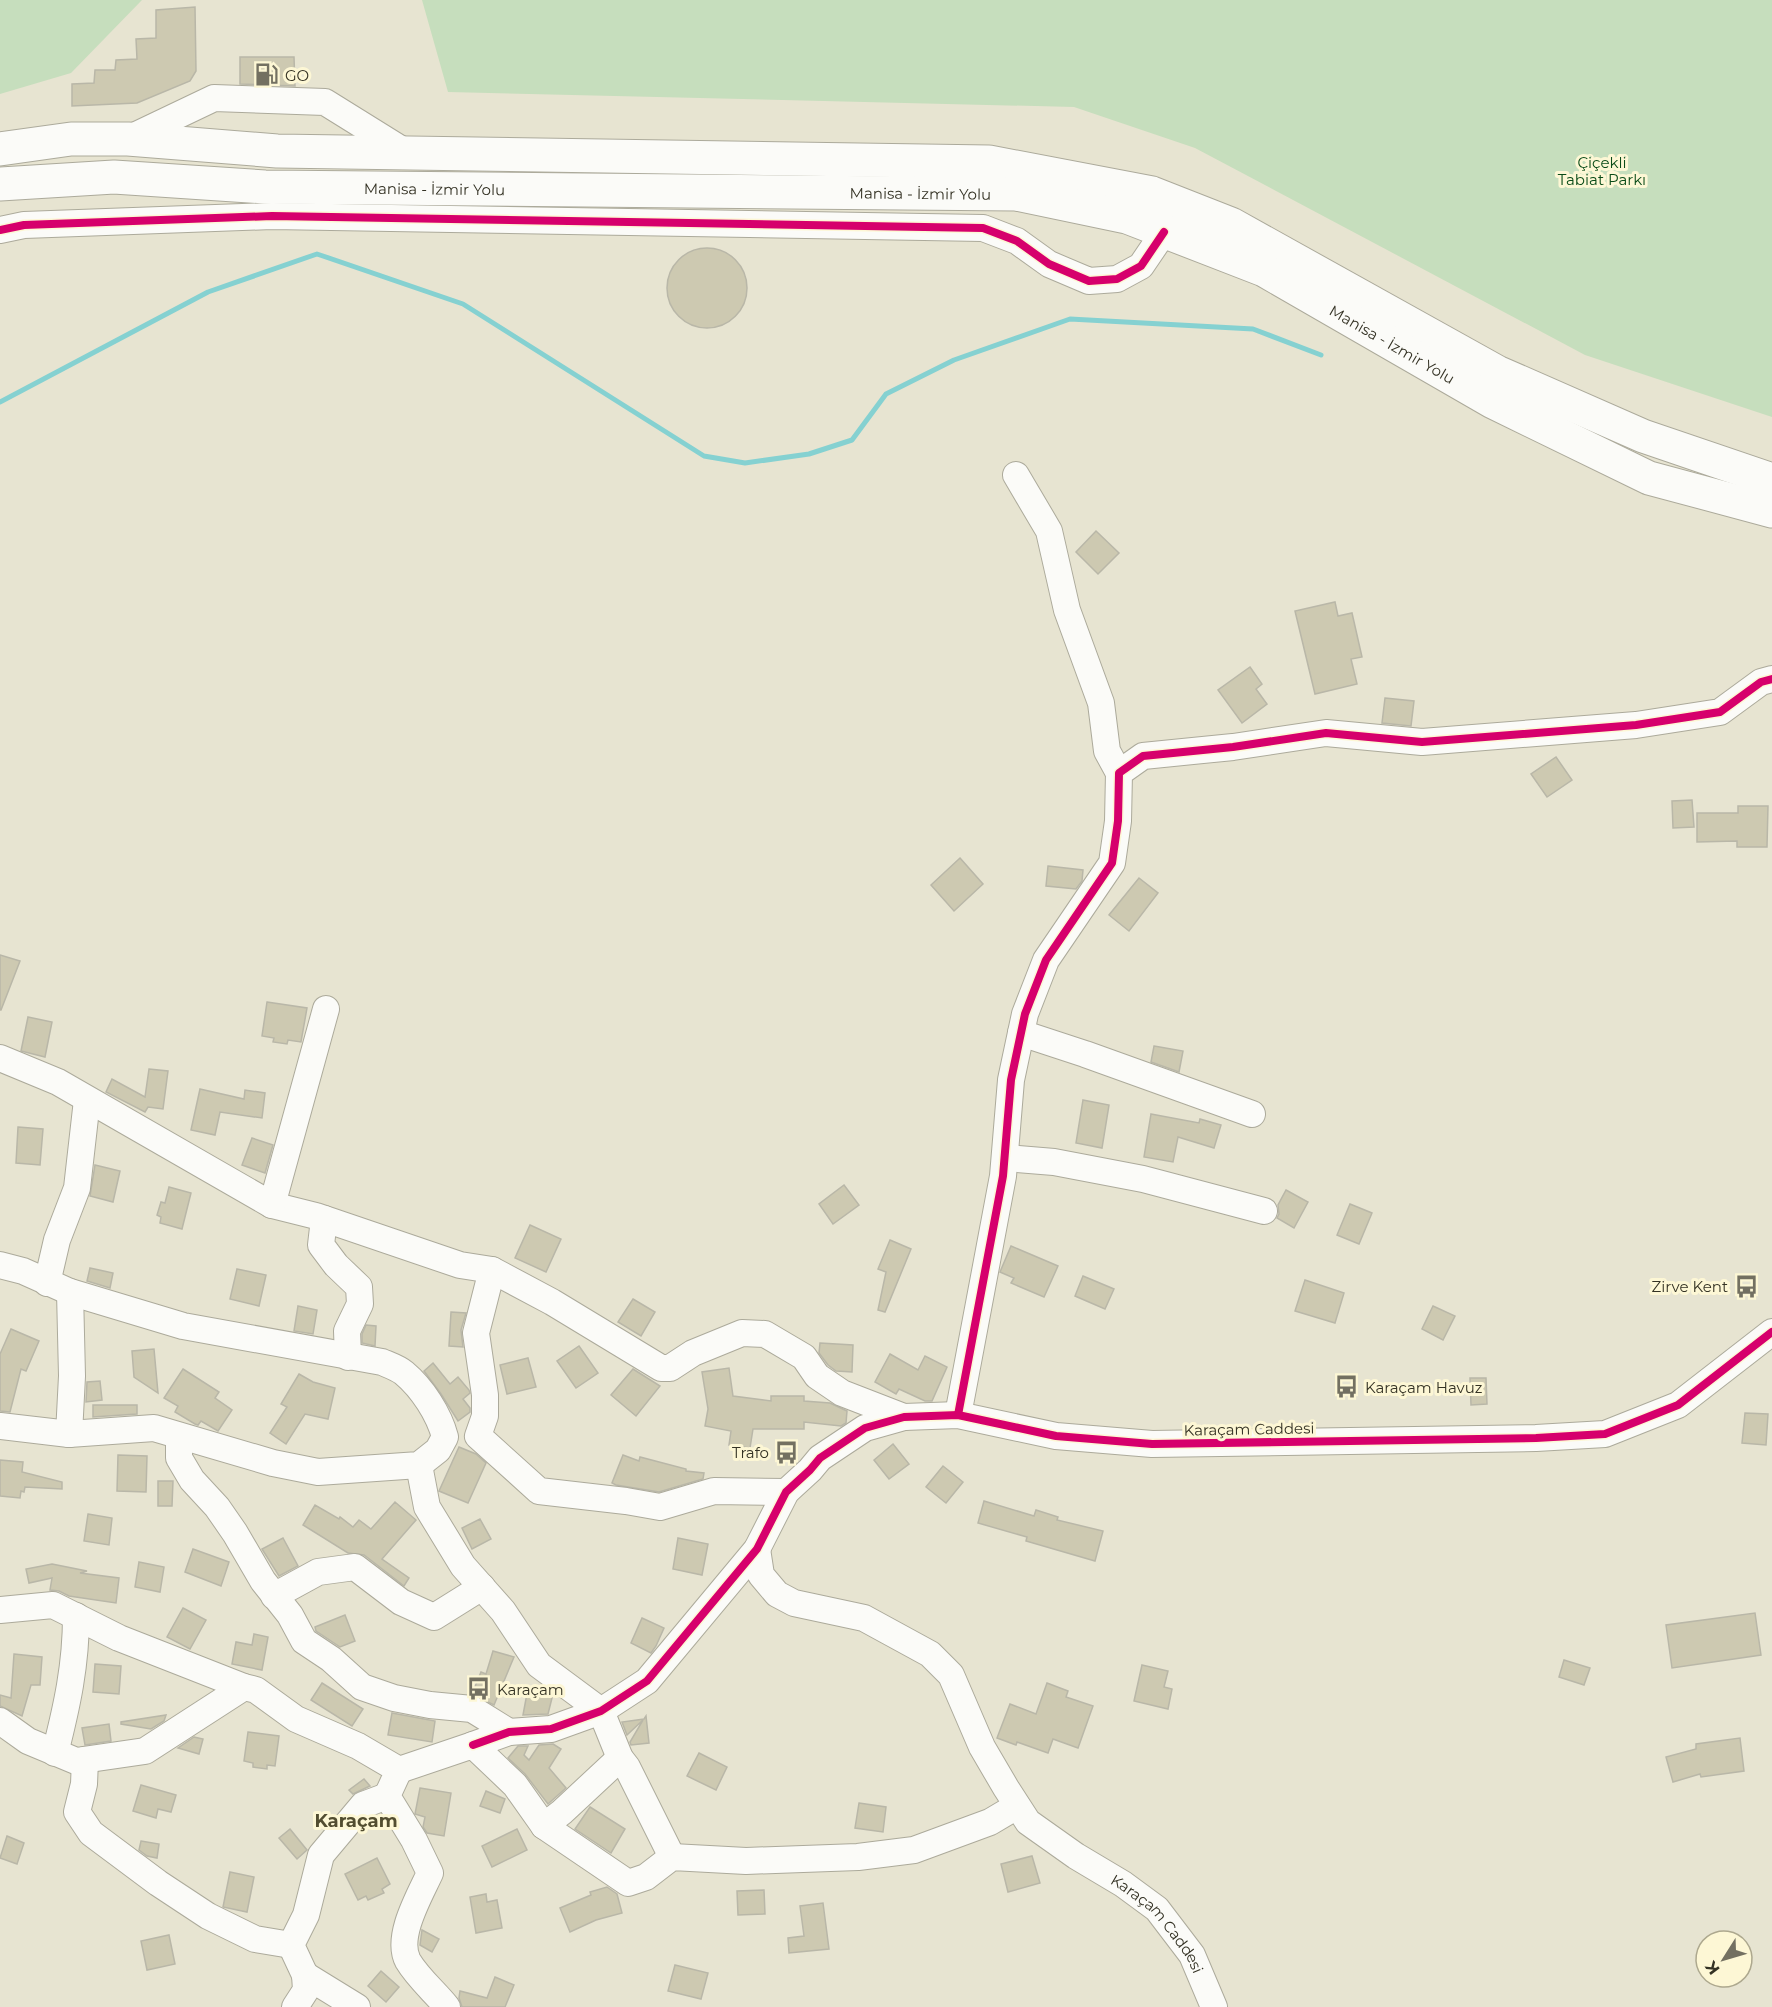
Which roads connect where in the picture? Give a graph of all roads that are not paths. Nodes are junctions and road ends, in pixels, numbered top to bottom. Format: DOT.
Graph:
graph roads {
  1 [pos="128,139"];
  2 [pos="0,149"];
  3 [pos="407,153"];
  4 [pos="0,184"];
  5 [pos="0,230"];
  6 [pos="1164,232"];
  7 [pos="1016,475"];
  8 [pos="1772,480"];
  9 [pos="1772,511"];
  10 [pos="1772,679"];
  11 [pos="1119,773"];
  12 [pos="326,1009"];
  13 [pos="1021,1033"];
  14 [pos="0,1058"];
  15 [pos="87,1100"];
  16 [pos="1252,1114"];
  17 [pos="1005,1158"];
  18 [pos="272,1205"];
  19 [pos="1264,1211"];
  20 [pos="324,1219"];
  21 [pos="0,1265"];
  22 [pos="492,1270"];
  23 [pos="58,1288"];
  24 [pos="1772,1332"];
  25 [pos="348,1357"];
  26 [pos="958,1415"];
  27 [pos="904,1417"];
  28 [pos="442,1423"];
  29 [pos="0,1426"];
  30 [pos="69,1434"];
  31 [pos="179,1436"];
  32 [pos="478,1436"];
  33 [pos="419,1465"];
  34 [pos="786,1492"];
  35 [pos="757,1549"];
  36 [pos="482,1587"];
  37 [pos="274,1596"];
  38 [pos="0,1610"];
  39 [pos="76,1616"];
  40 [pos="244,1687"];
  41 [pos="601,1711"];
  42 [pos="0,1721"];
  43 [pos="509,1732"];
  44 [pos="473,1745"];
  45 [pos="56,1753"];
  46 [pos="620,1758"];
  47 [pos="85,1760"];
  48 [pos="399,1770"];
  49 [pos="387,1796"];
  50 [pos="1017,1806"];
  51 [pos="544,1826"];
  52 [pos="672,1857"];
  53 [pos="291,1945"];
  54 [pos="305,1975"];
  55 [pos="295,2007"];
  56 [pos="357,2007"];
  57 [pos="447,2007"];
  58 [pos="1214,2007"];
  1 -- 2 [label="highway, Manisa - İzmir Yolu"];
  1 -- 3 [label="highway, Manisa - İzmir Yolu"];
  1 -- 3 [label="street"];
  3 -- 8 [label="highway, Manisa - İzmir Yolu"];
  4 -- 6 [label="highway, Manisa - İzmir Yolu"];
  5 -- 6 [label="street"];
  6 -- 9 [label="highway, Manisa - İzmir Yolu"];
  7 -- 11 [label="street"];
  10 -- 11 [label="street"];
  11 -- 13 [label="street"];
  12 -- 18 [label="street"];
  13 -- 16 [label="street"];
  13 -- 17 [label="street"];
  14 -- 15 [label="street"];
  15 -- 18 [label="street"];
  15 -- 23 [label="street"];
  17 -- 19 [label="street"];
  17 -- 26 [label="street"];
  18 -- 20 [label="street"];
  20 -- 22 [label="street"];
  20 -- 25 [label="street"];
  21 -- 23 [label="street"];
  22 -- 27 [label="street"];
  22 -- 32 [label="street"];
  23 -- 25 [label="street"];
  23 -- 30 [label="street"];
  24 -- 26 [label="street, Karaçam Caddesi"];
  25 -- 28 [label="street"];
  26 -- 27 [label="street, Karaçam Caddesi"];
  27 -- 34 [label="street, Karaçam Caddesi"];
  28 -- 32 [label="street"];
  28 -- 33 [label="street"];
  29 -- 30 [label="street"];
  30 -- 31 [label="street"];
  31 -- 33 [label="street"];
  31 -- 37 [label="street"];
  32 -- 34 [label="street"];
  33 -- 36 [label="street"];
  34 -- 35 [label="street, Karaçam Caddesi"];
  35 -- 41 [label="street"];
  35 -- 50 [label="street, Karaçam Caddesi"];
  36 -- 37 [label="street"];
  36 -- 41 [label="street"];
  37 -- 43 [label="street"];
  38 -- 39 [label="street"];
  39 -- 40 [label="street"];
  39 -- 45 [label="street"];
  40 -- 47 [label="street"];
  40 -- 48 [label="street"];
  41 -- 43 [label="street"];
  41 -- 46 [label="street"];
  42 -- 45 [label="street"];
  43 -- 44 [label="street"];
  44 -- 48 [label="street"];
  44 -- 51 [label="street"];
  45 -- 47 [label="street"];
  46 -- 51 [label="street"];
  46 -- 52 [label="street"];
  47 -- 53 [label="street"];
  48 -- 49 [label="street"];
  49 -- 53 [label="street"];
  49 -- 57 [label="street"];
  50 -- 52 [label="street"];
  50 -- 58 [label="street, Karaçam Caddesi"];
  51 -- 52 [label="street"];
  53 -- 54 [label="street"];
  54 -- 55 [label="street"];
  54 -- 56 [label="street"];
}
